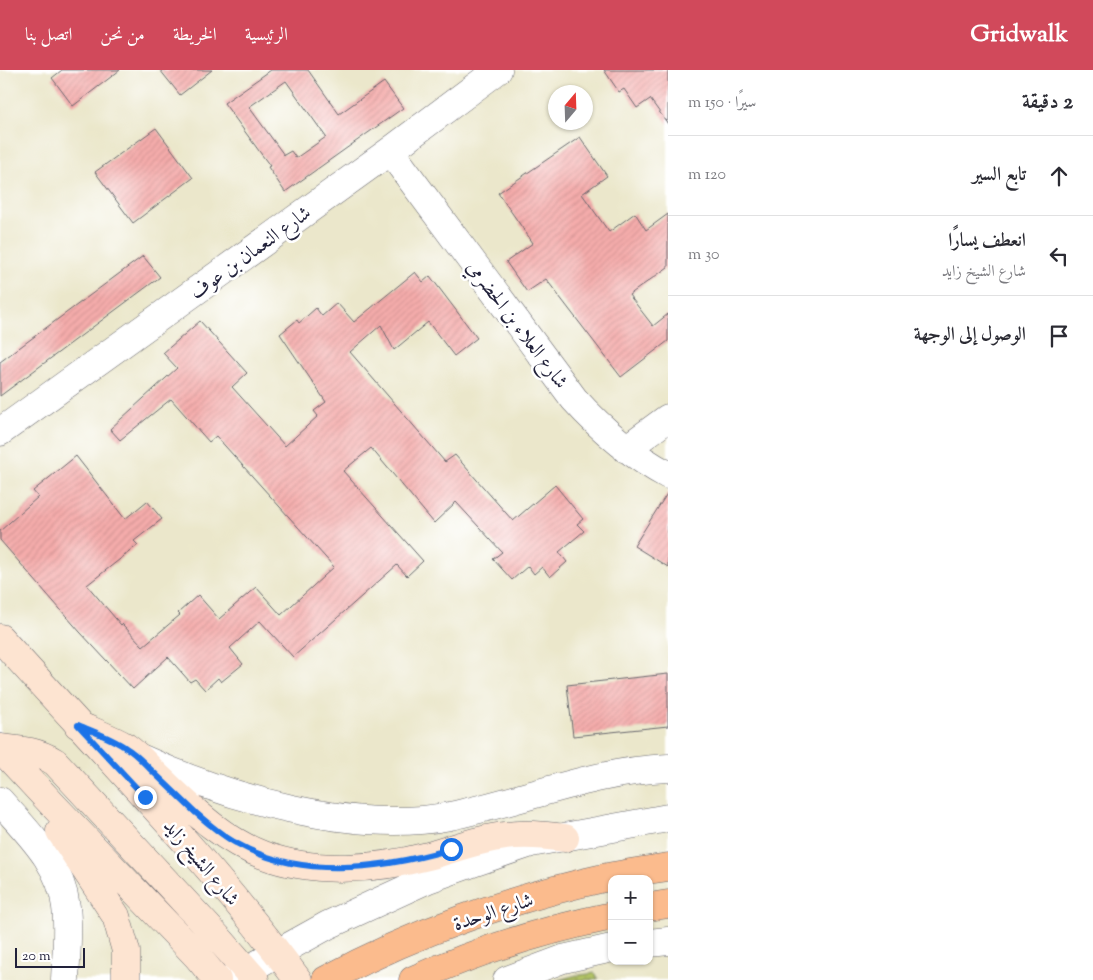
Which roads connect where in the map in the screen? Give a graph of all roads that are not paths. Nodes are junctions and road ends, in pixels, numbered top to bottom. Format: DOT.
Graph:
graph roads {
  1 [pos="498,70"];
  2 [pos="390,151"];
  3 [pos="668,418"];
  4 [pos="0,432"];
  5 [pos="626,449"];
  6 [pos="668,475"];
  7 [pos="0,638"];
  8 [pos="78,725"];
  9 [pos="0,748"];
  10 [pos="136,756"];
  11 [pos="668,768"];
  12 [pos="0,801"];
  13 [pos="53,805"];
  14 [pos="668,818"];
  15 [pos="565,838"];
  16 [pos="668,867"];
  17 [pos="668,904"];
  18 [pos="653,906"];
  19 [pos="608,917"];
  20 [pos="668,941"];
  21 [pos="653,943"];
  22 [pos="608,949"];
  23 [pos="278,953"];
  24 [pos="243,977"];
  25 [pos="65,980"];
  26 [pos="126,980"];
  27 [pos="218,980"];
  28 [pos="298,980"];
  29 [pos="326,980"];
  30 [pos="413,980"];
  31 [pos="507,980"];
  1 -- 2 [label="street, شارع النعمان بن عوف"];
  2 -- 4 [label="street, شارع النعمان بن عوف"];
  2 -- 5 [label="street, شارع العلاء بن الحضرمي"];
  3 -- 5 [label="street"];
  5 -- 6 [label="street, شارع العلاء بن الحضرمي"];
  7 -- 8 [label="main road, شارع الشيخ زايد"];
  8 -- 10 [label="main road"];
  8 -- 23 [label="main road, شارع الشيخ زايد"];
  9 -- 13 [label="main road"];
  9 -- 24 [label="main road"];
  10 -- 11 [label="street"];
  10 -- 15 [label="main road"];
  12 -- 25 [label="street"];
  13 -- 26 [label="main road"];
  13 -- 27 [label="main road"];
  14 -- 15 [label="street"];
  15 -- 23 [label="street"];
  16 -- 29 [label="highway, شارع الوحدة"];
  17 -- 18 [label="highway"];
  19 -- 30 [label="highway, شارع الوحدة"];
  20 -- 21 [label="street"];
  22 -- 31 [label="street"];
  23 -- 24 [label="street"];
  23 -- 28 [label="main road, شارع الشيخ زايد"];
}
